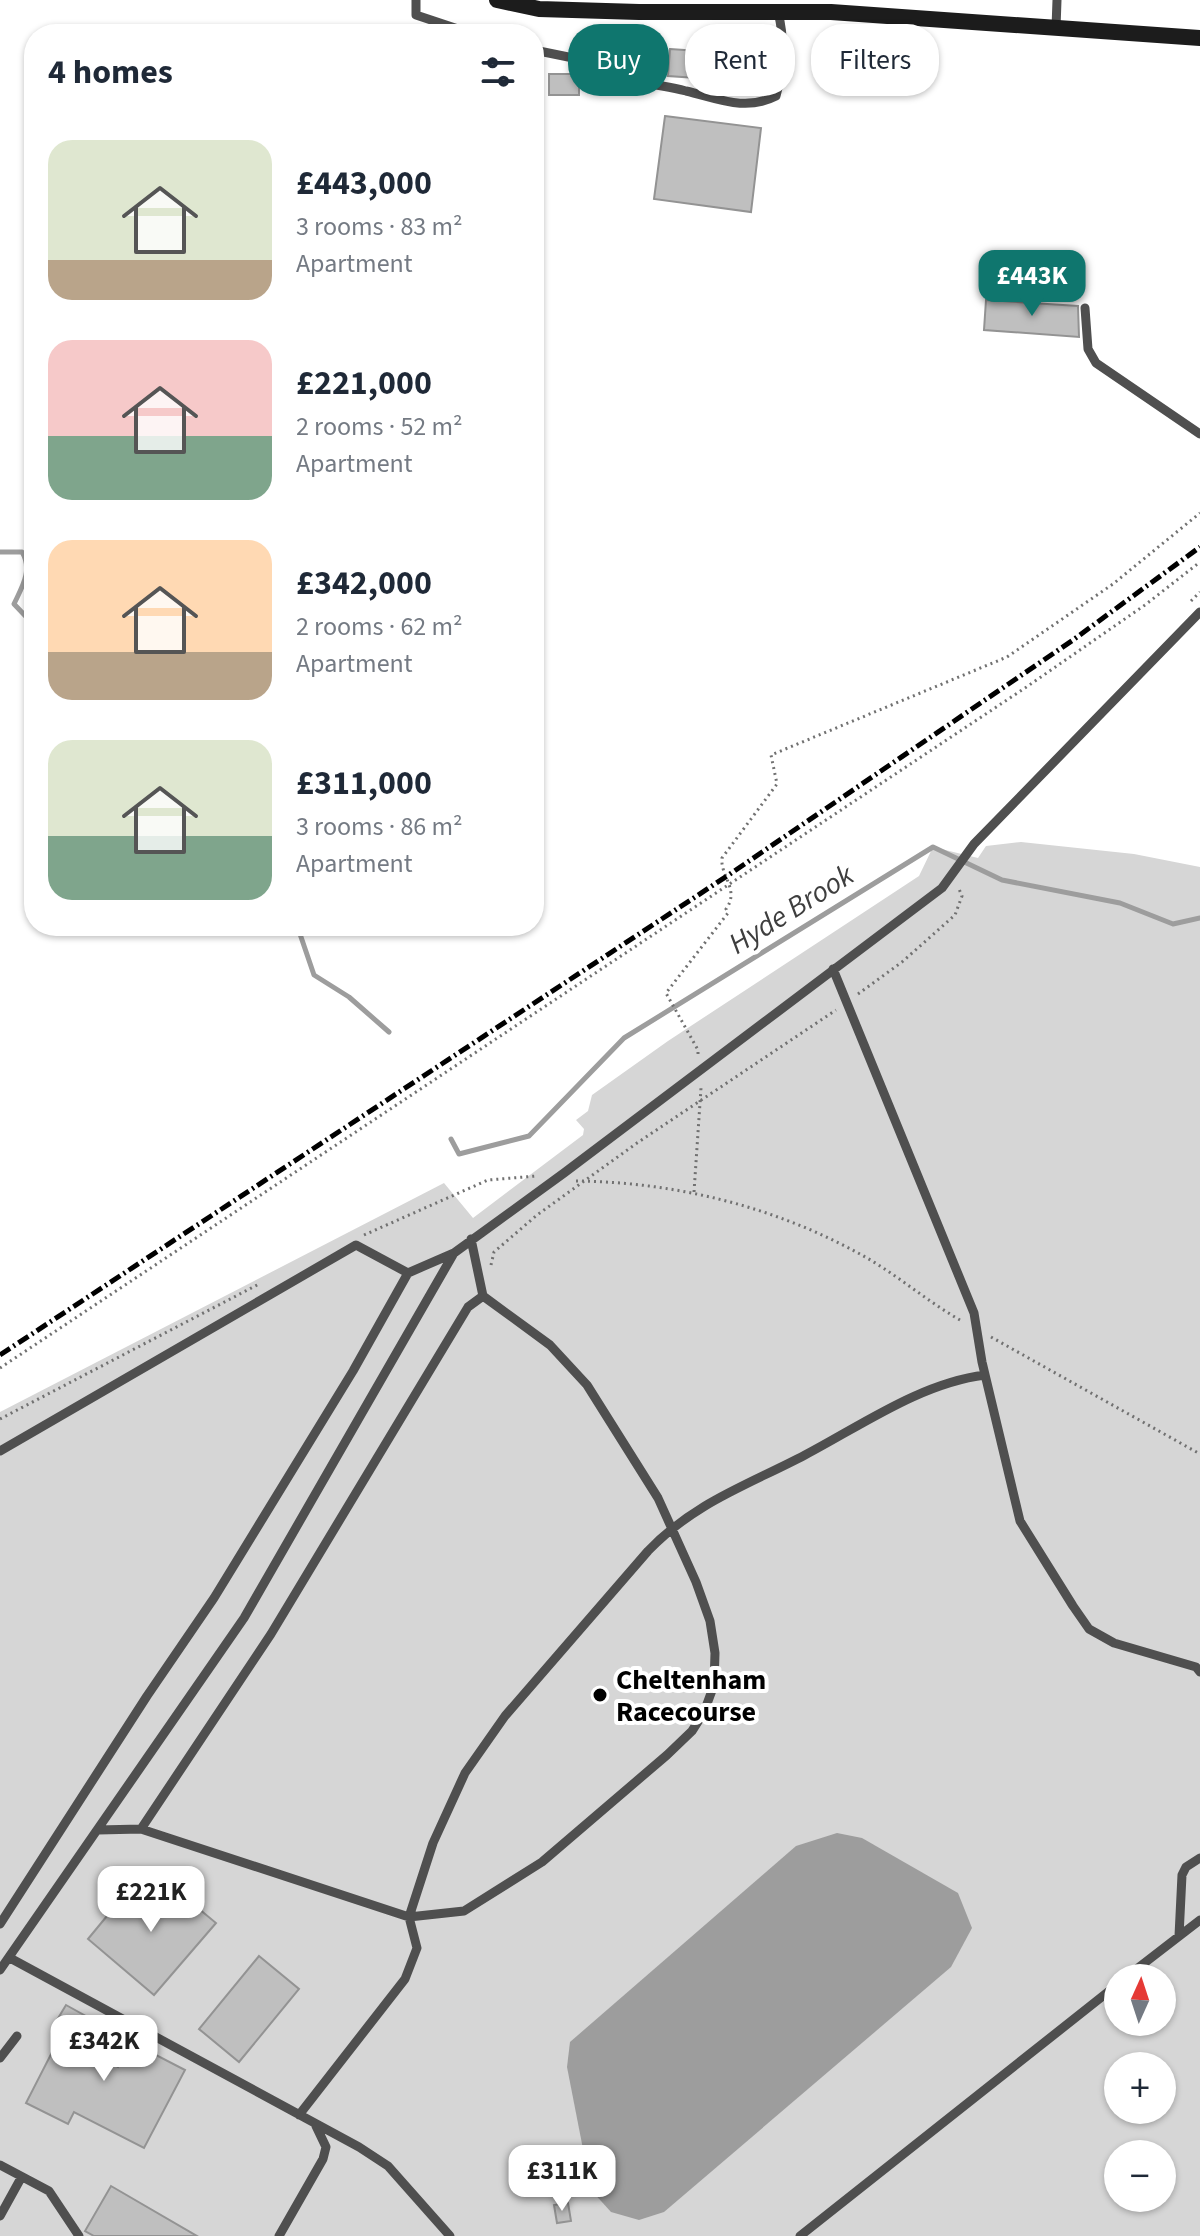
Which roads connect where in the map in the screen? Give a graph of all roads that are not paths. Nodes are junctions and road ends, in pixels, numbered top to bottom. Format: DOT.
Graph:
graph roads {
  1 [pos="416,0"];
  2 [pos="497,0"];
  3 [pos="1057,0"];
  4 [pos="788,8"];
  5 [pos="438,24"];
  6 [pos="1056,28"];
  7 [pos="1200,38"];
  8 [pos="544,52"];
  9 [pos="1085,308"];
  10 [pos="1200,434"];
  11 [pos="1200,612"];
  12 [pos="833,969"];
  13 [pos="471,1239"];
  14 [pos="454,1253"];
  15 [pos="408,1273"];
  16 [pos="483,1296"];
  17 [pos="985,1375"];
  18 [pos="0,1451"];
  19 [pos="672,1527"];
  20 [pos="1200,1672"];
  21 [pos="141,1829"];
  22 [pos="98,1830"];
  23 [pos="1200,1858"];
  24 [pos="409,1917"];
  25 [pos="1200,1920"];
  26 [pos="0,1924"];
  27 [pos="1179,1936"];
  28 [pos="10,1958"];
  29 [pos="1143,1964"];
  30 [pos="0,1970"];
  31 [pos="1104,1995"];
  32 [pos="17,2036"];
  33 [pos="0,2058"];
  34 [pos="299,2115"];
  35 [pos="315,2123"];
  36 [pos="0,2165"];
  37 [pos="21,2178"];
  38 [pos="0,2216"];
  39 [pos="79,2236"];
  40 [pos="279,2236"];
  41 [pos="450,2236"];
  42 [pos="800,2236"];
  1 -- 5 [label="lane"];
  2 -- 4 [label="street"];
  3 -- 6 [label="lane"];
  4 -- 6 [label="street"];
  4 -- 8 [label="lane"];
  6 -- 7 [label="street"];
  9 -- 10 [label="lane"];
  11 -- 12 [label="lane"];
  12 -- 13 [label="lane"];
  12 -- 17 [label="lane"];
  13 -- 14 [label="lane"];
  13 -- 16 [label="lane"];
  14 -- 15 [label="lane"];
  14 -- 22 [label="lane"];
  15 -- 18 [label="lane"];
  15 -- 26 [label="lane"];
  16 -- 19 [label="lane"];
  16 -- 21 [label="lane"];
  17 -- 19 [label="lane"];
  17 -- 20 [label="lane"];
  19 -- 24 [label="lane"];
  19 -- 24 [label="lane"];
  21 -- 22 [label="lane"];
  21 -- 24 [label="lane"];
  22 -- 28 [label="lane"];
  23 -- 27 [label="lane"];
  24 -- 34 [label="lane"];
  25 -- 27 [label="lane"];
  27 -- 29 [label="lane"];
  28 -- 30 [label="lane"];
  28 -- 34 [label="lane"];
  31 -- 42 [label="lane"];
  32 -- 33 [label="lane"];
  34 -- 35 [label="lane"];
  35 -- 40 [label="lane"];
  35 -- 41 [label="lane"];
  36 -- 37 [label="lane"];
  37 -- 38 [label="lane"];
  37 -- 39 [label="lane"];
}
